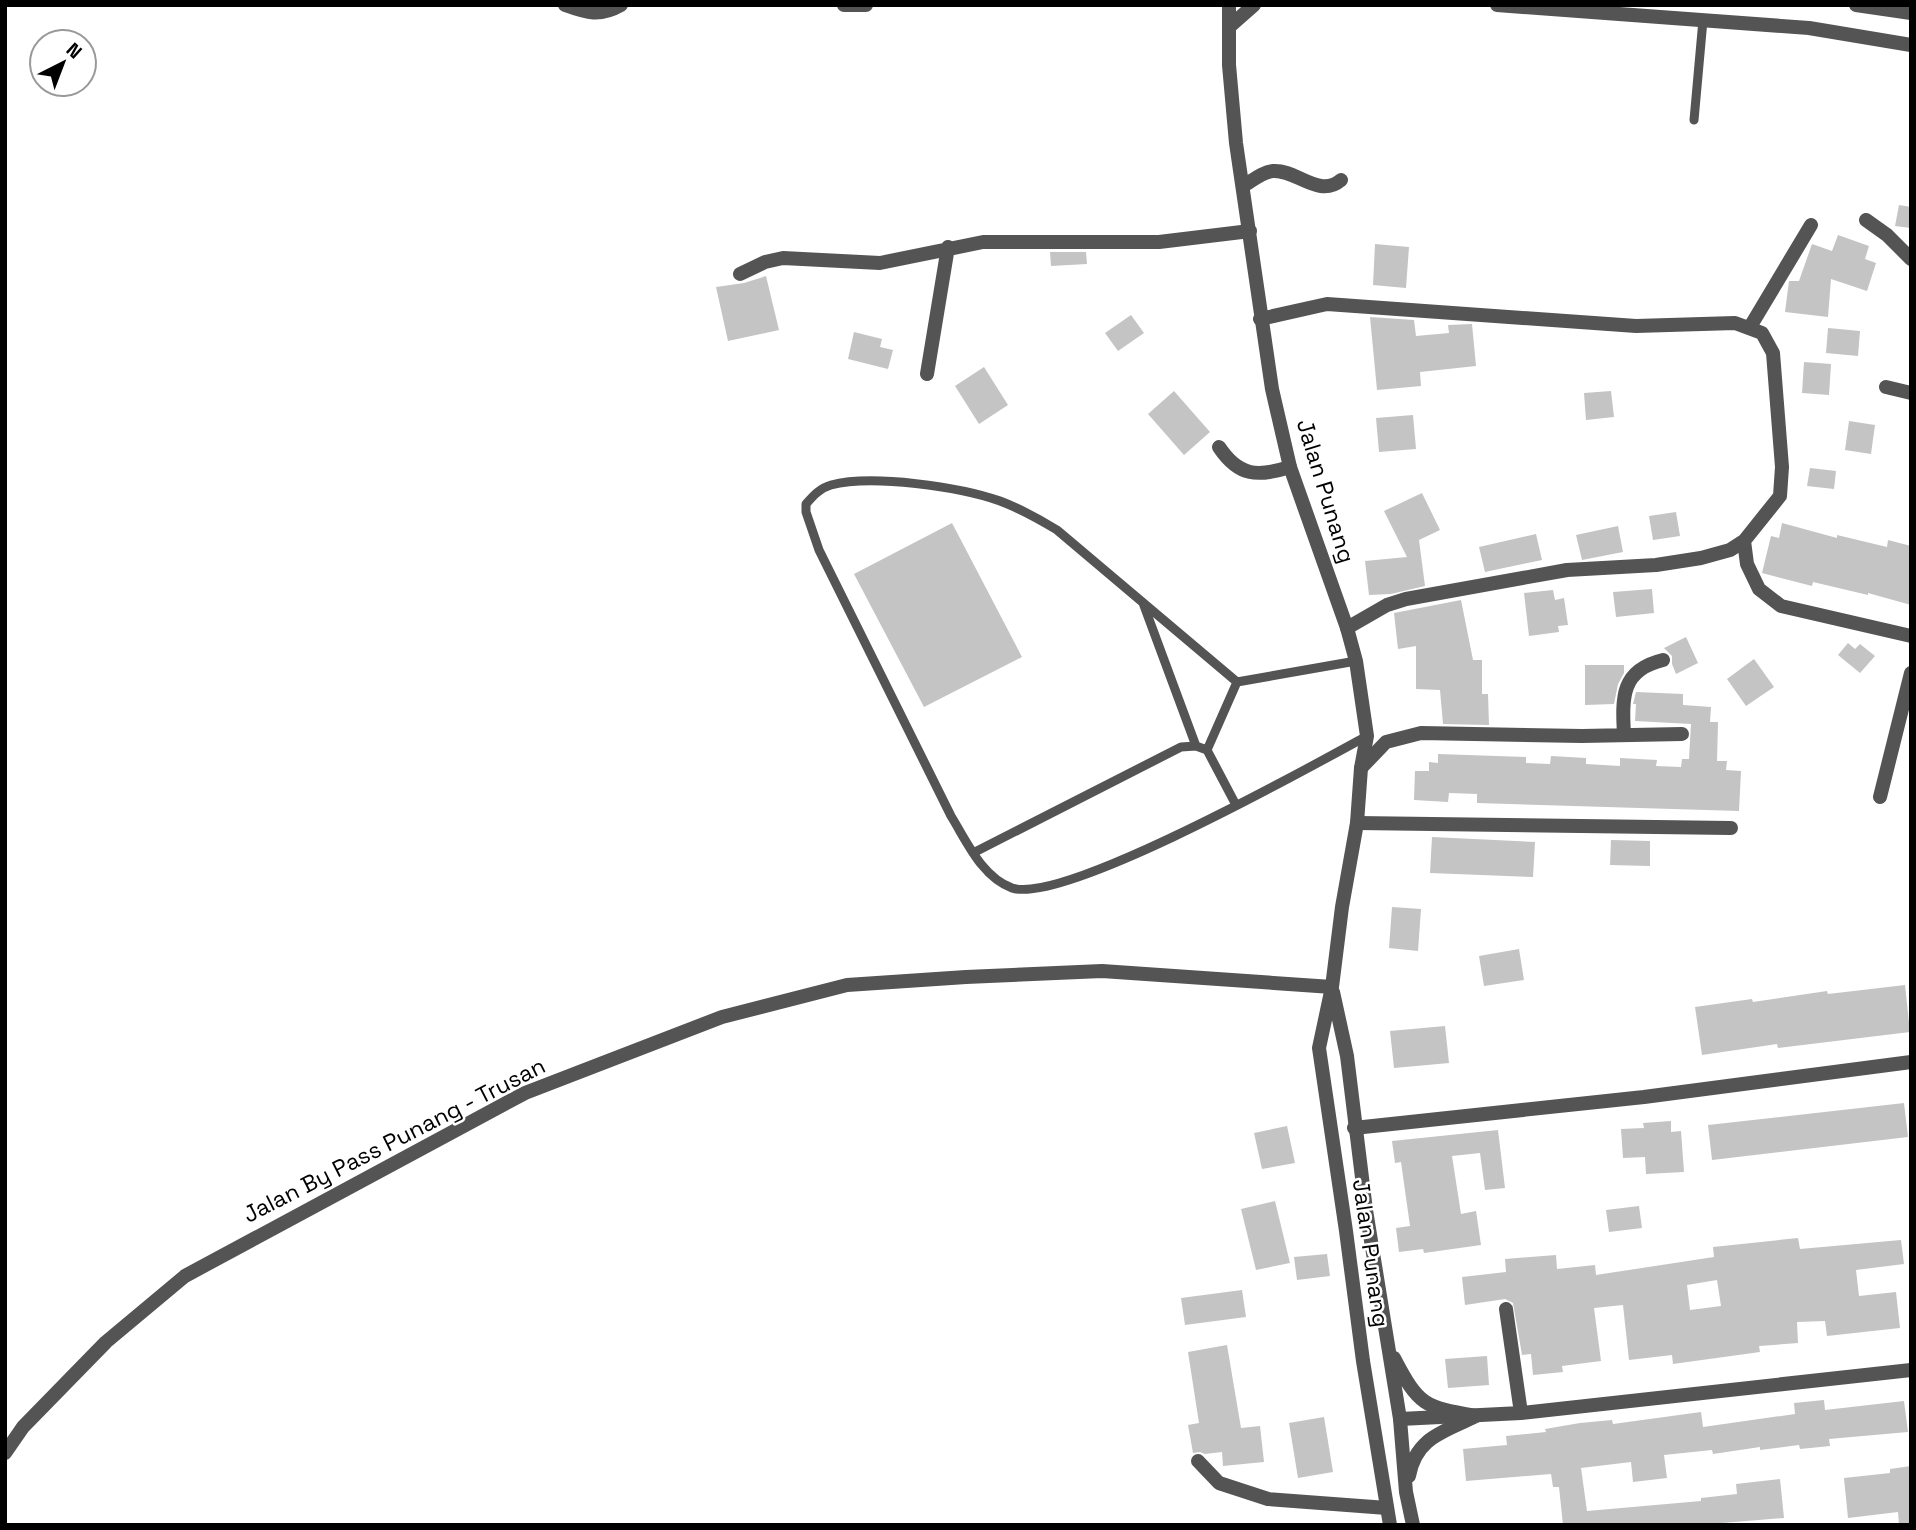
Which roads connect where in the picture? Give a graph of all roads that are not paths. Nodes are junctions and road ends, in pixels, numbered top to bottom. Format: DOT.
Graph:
graph roads {
  1 [pos="565,5"];
  2 [pos="621,5"];
  3 [pos="844,5"];
  4 [pos="866,5"];
  5 [pos="1229,5"];
  6 [pos="1255,5"];
  7 [pos="1497,5"];
  8 [pos="1856,5"];
  9 [pos="1911,13"];
  10 [pos="1703,20"];
  11 [pos="1229,27"];
  12 [pos="1911,45"];
  13 [pos="1694,120"];
  14 [pos="1341,180"];
  15 [pos="1243,186"];
  16 [pos="1866,220"];
  17 [pos="1811,225"];
  18 [pos="1250,231"];
  19 [pos="948,247"];
  20 [pos="1911,259"];
  21 [pos="740,274"];
  22 [pos="1260,319"];
  23 [pos="1750,327"];
  24 [pos="927,374"];
  25 [pos="1886,387"];
  26 [pos="1911,393"];
  27 [pos="1219,447"];
  28 [pos="1290,467"];
  29 [pos="1744,541"];
  30 [pos="1143,603"];
  31 [pos="1347,628"];
  32 [pos="1911,636"];
  33 [pos="1663,660"];
  34 [pos="1356,661"];
  35 [pos="1911,673"];
  36 [pos="1237,682"];
  37 [pos="1682,734"];
  38 [pos="1624,735"];
  39 [pos="1367,736"];
  40 [pos="1196,746"];
  41 [pos="1207,750"];
  42 [pos="1361,768"];
  43 [pos="1880,797"];
  44 [pos="1236,805"];
  45 [pos="1357,823"];
  46 [pos="1731,828"];
  47 [pos="973,853"];
  48 [pos="1332,987"];
  49 [pos="1911,1062"];
  50 [pos="1354,1128"];
  51 [pos="1506,1309"];
  52 [pos="1388,1348"];
  53 [pos="1911,1370"];
  54 [pos="1521,1413"];
  55 [pos="1476,1416"];
  56 [pos="1400,1419"];
  57 [pos="1373,1422"];
  58 [pos="5,1453"];
  59 [pos="1198,1461"];
  60 [pos="1406,1492"];
  61 [pos="1387,1508"];
  62 [pos="1390,1525"];
  63 [pos="1413,1525"];
  1 -- 2 [label="street"];
  3 -- 4 [label="street"];
  5 -- 11 [label="street, Jalan Punang"];
  6 -- 11 [label="street"];
  7 -- 10 [label="street"];
  8 -- 9 [label="street"];
  10 -- 12 [label="street"];
  10 -- 13 [label="lane"];
  11 -- 15 [label="street, Jalan Punang"];
  14 -- 15 [label="street"];
  15 -- 18 [label="street, Jalan Punang"];
  16 -- 20 [label="street"];
  17 -- 23 [label="street"];
  18 -- 19 [label="street"];
  18 -- 22 [label="street, Jalan Punang"];
  19 -- 21 [label="street"];
  19 -- 24 [label="street"];
  22 -- 23 [label="street"];
  22 -- 28 [label="street, Jalan Punang"];
  23 -- 29 [label="street"];
  25 -- 26 [label="street"];
  27 -- 28 [label="street"];
  28 -- 31 [label="street, Jalan Punang"];
  29 -- 31 [label="street"];
  29 -- 32 [label="street"];
  30 -- 36 [label="lane"];
  30 -- 40 [label="lane"];
  30 -- 47 [label="lane"];
  31 -- 34 [label="street, Jalan Punang"];
  33 -- 38 [label="street"];
  34 -- 36 [label="lane"];
  34 -- 39 [label="street, Jalan Punang"];
  35 -- 43 [label="street"];
  36 -- 41 [label="lane"];
  37 -- 38 [label="street"];
  38 -- 42 [label="street"];
  39 -- 42 [label="street, Jalan Punang"];
  39 -- 44 [label="lane"];
  40 -- 41 [label="lane"];
  40 -- 47 [label="lane"];
  41 -- 44 [label="lane"];
  42 -- 45 [label="street, Jalan Punang"];
  44 -- 47 [label="lane"];
  45 -- 46 [label="street"];
  45 -- 48 [label="street, Jalan Punang"];
  48 -- 50 [label="street, Jalan Punang"];
  48 -- 57 [label="street, Jalan Punang"];
  48 -- 58 [label="street, Jalan By Pass Punang - Trusan"];
  49 -- 50 [label="street"];
  50 -- 52 [label="street, Jalan Punang"];
  51 -- 54 [label="street"];
  52 -- 55 [label="street"];
  52 -- 56 [label="street, Jalan Punang"];
  53 -- 54 [label="street"];
  54 -- 55 [label="street"];
  55 -- 56 [label="street"];
  55 -- 60 [label="street"];
  56 -- 57 [label="street"];
  56 -- 60 [label="street, Jalan Punang"];
  57 -- 61 [label="street, Jalan Punang"];
  59 -- 61 [label="street"];
  60 -- 63 [label="street, Jalan Punang"];
  61 -- 62 [label="street, Jalan Punang"];
}
